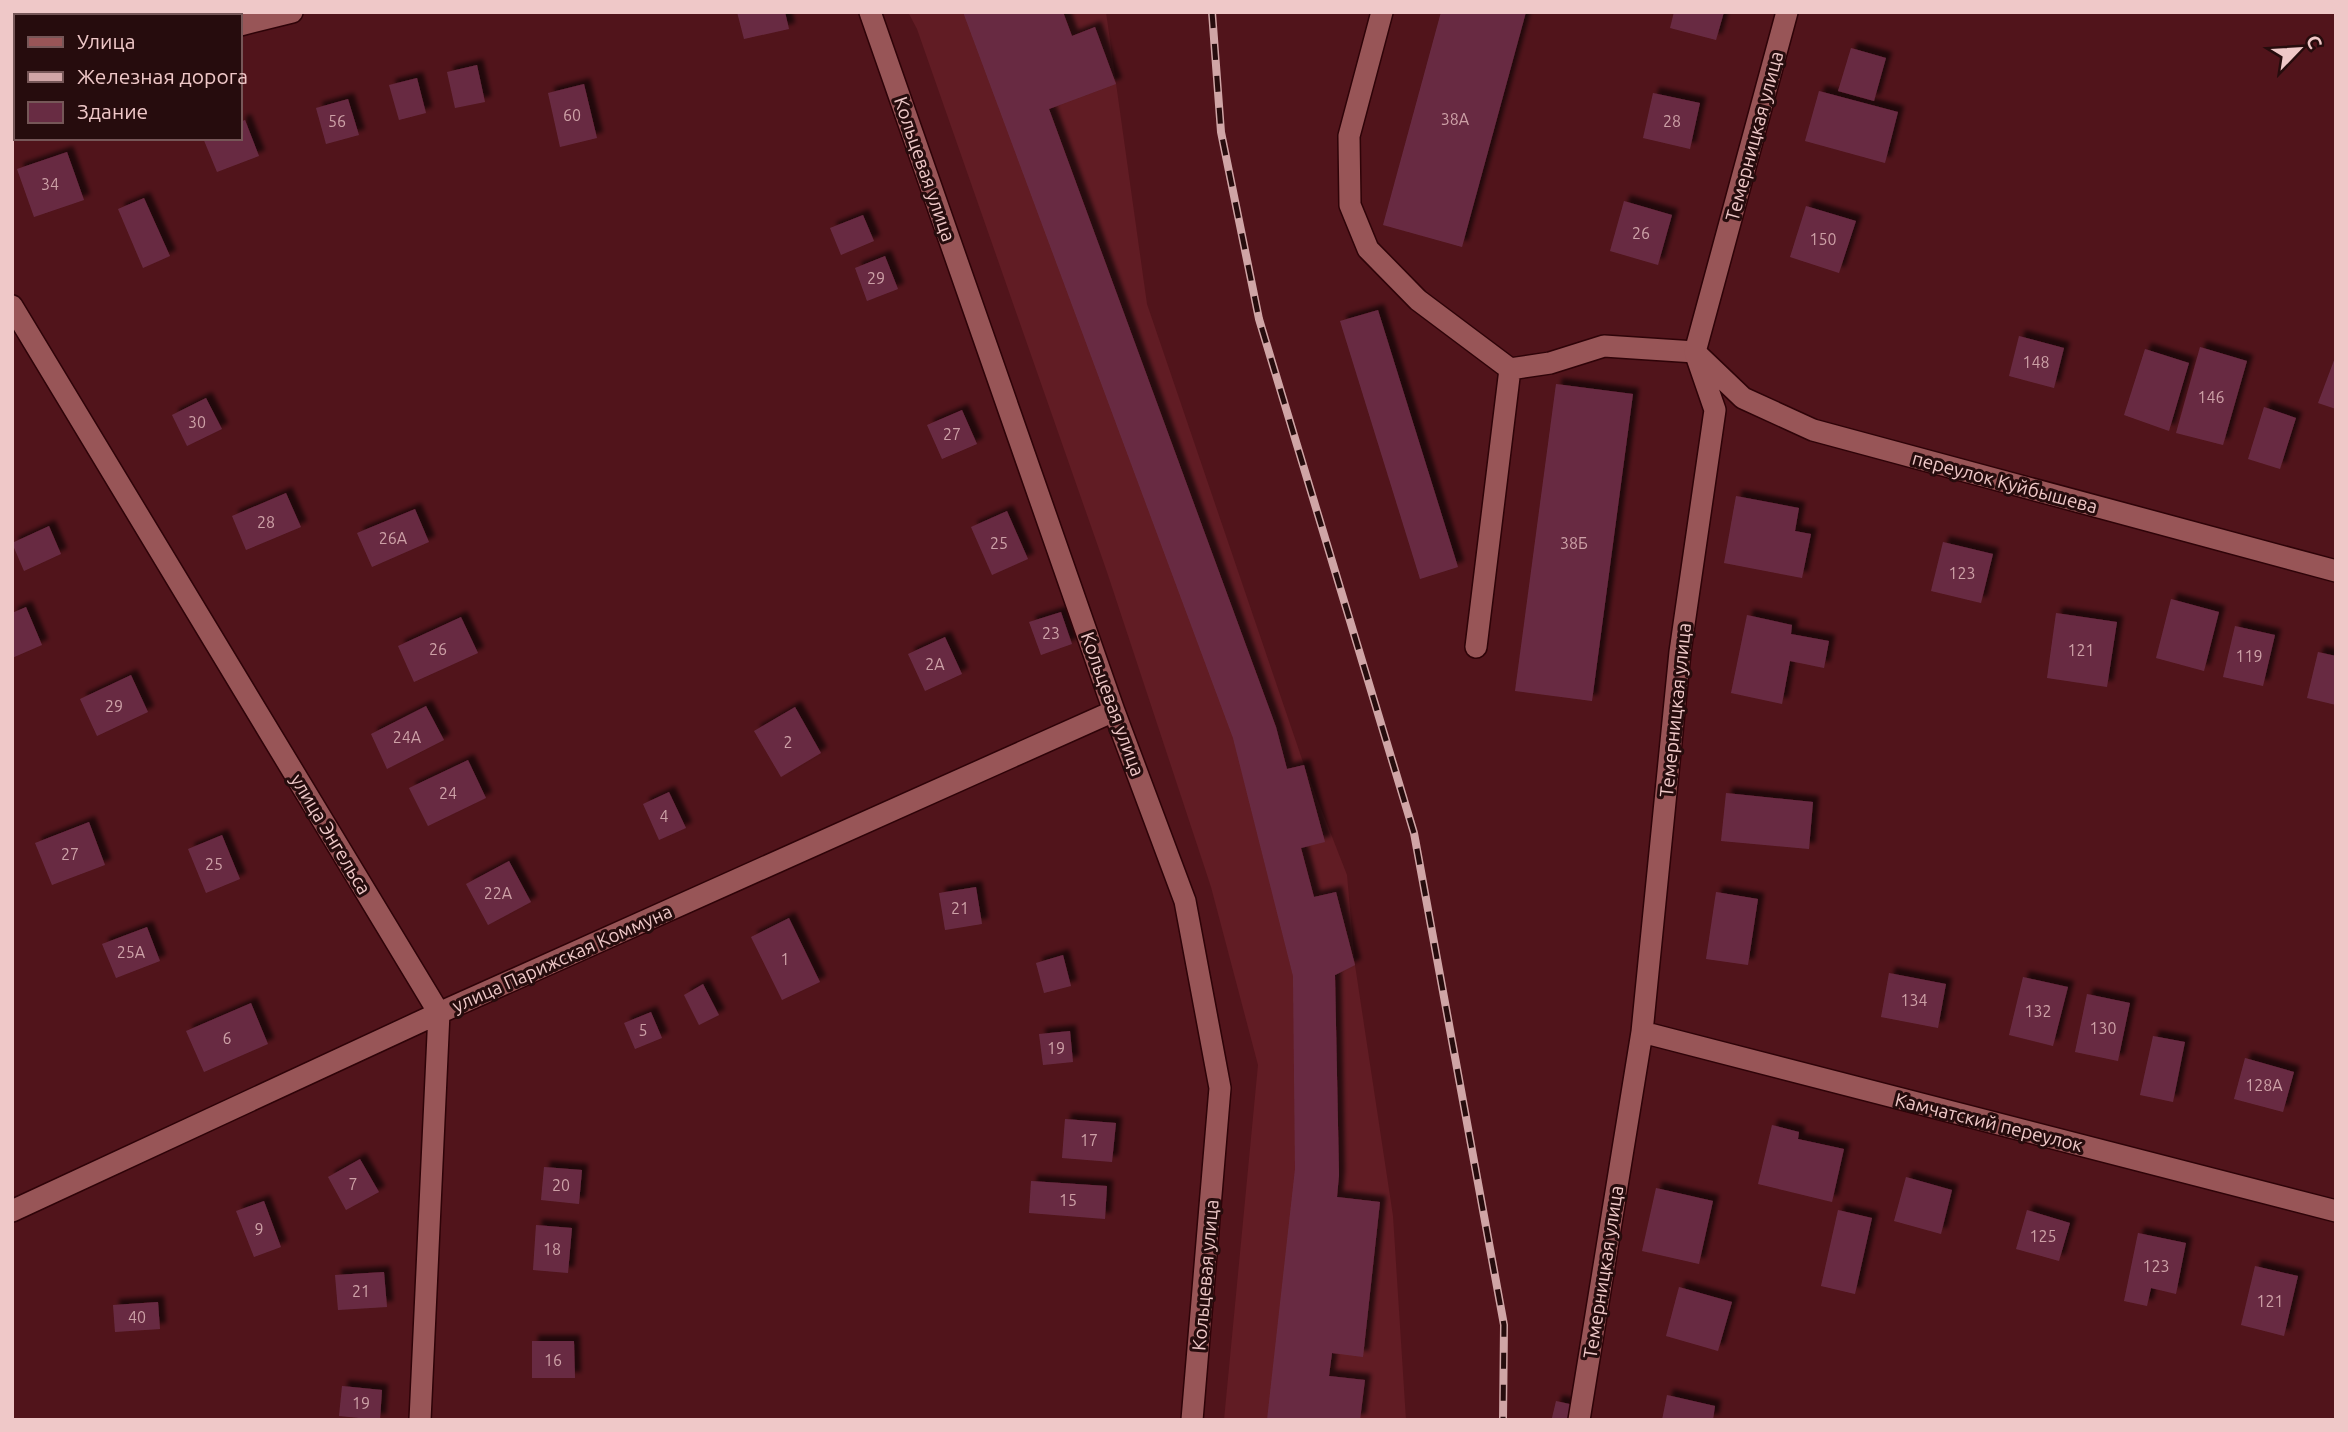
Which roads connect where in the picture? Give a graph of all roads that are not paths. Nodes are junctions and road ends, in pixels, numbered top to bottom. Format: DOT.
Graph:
graph roads {
  1 [pos="292,12"];
  2 [pos="870,12"];
  3 [pos="1382,12"];
  4 [pos="1787,12"];
  5 [pos="242,24"];
  6 [pos="12,306"];
  7 [pos="1695,352"];
  8 [pos="1510,369"];
  9 [pos="2336,571"];
  10 [pos="1476,647"];
  11 [pos="1114,711"];
  12 [pos="439,1013"];
  13 [pos="1642,1032"];
  14 [pos="12,1211"];
  15 [pos="2336,1211"];
  16 [pos="420,1420"];
  17 [pos="1192,1420"];
  18 [pos="1579,1420"];
  1 -- 5 [label="street"];
  2 -- 11 [label="street, Кольцевая улица"];
  3 -- 8 [label="street"];
  4 -- 7 [label="street, Темерницкая улица"];
  6 -- 12 [label="street, улица Энгельса"];
  7 -- 8 [label="street"];
  7 -- 9 [label="street, переулок Куйбышева"];
  7 -- 13 [label="street, Темерницкая улица"];
  8 -- 10 [label="street"];
  11 -- 12 [label="street, улица Парижская Коммуна"];
  11 -- 17 [label="street, Кольцевая улица"];
  12 -- 14 [label="street, улица Парижская Коммуна"];
  12 -- 16 [label="street"];
  13 -- 15 [label="street, Камчатский переулок"];
  13 -- 18 [label="street, Темерницкая улица"];
}
